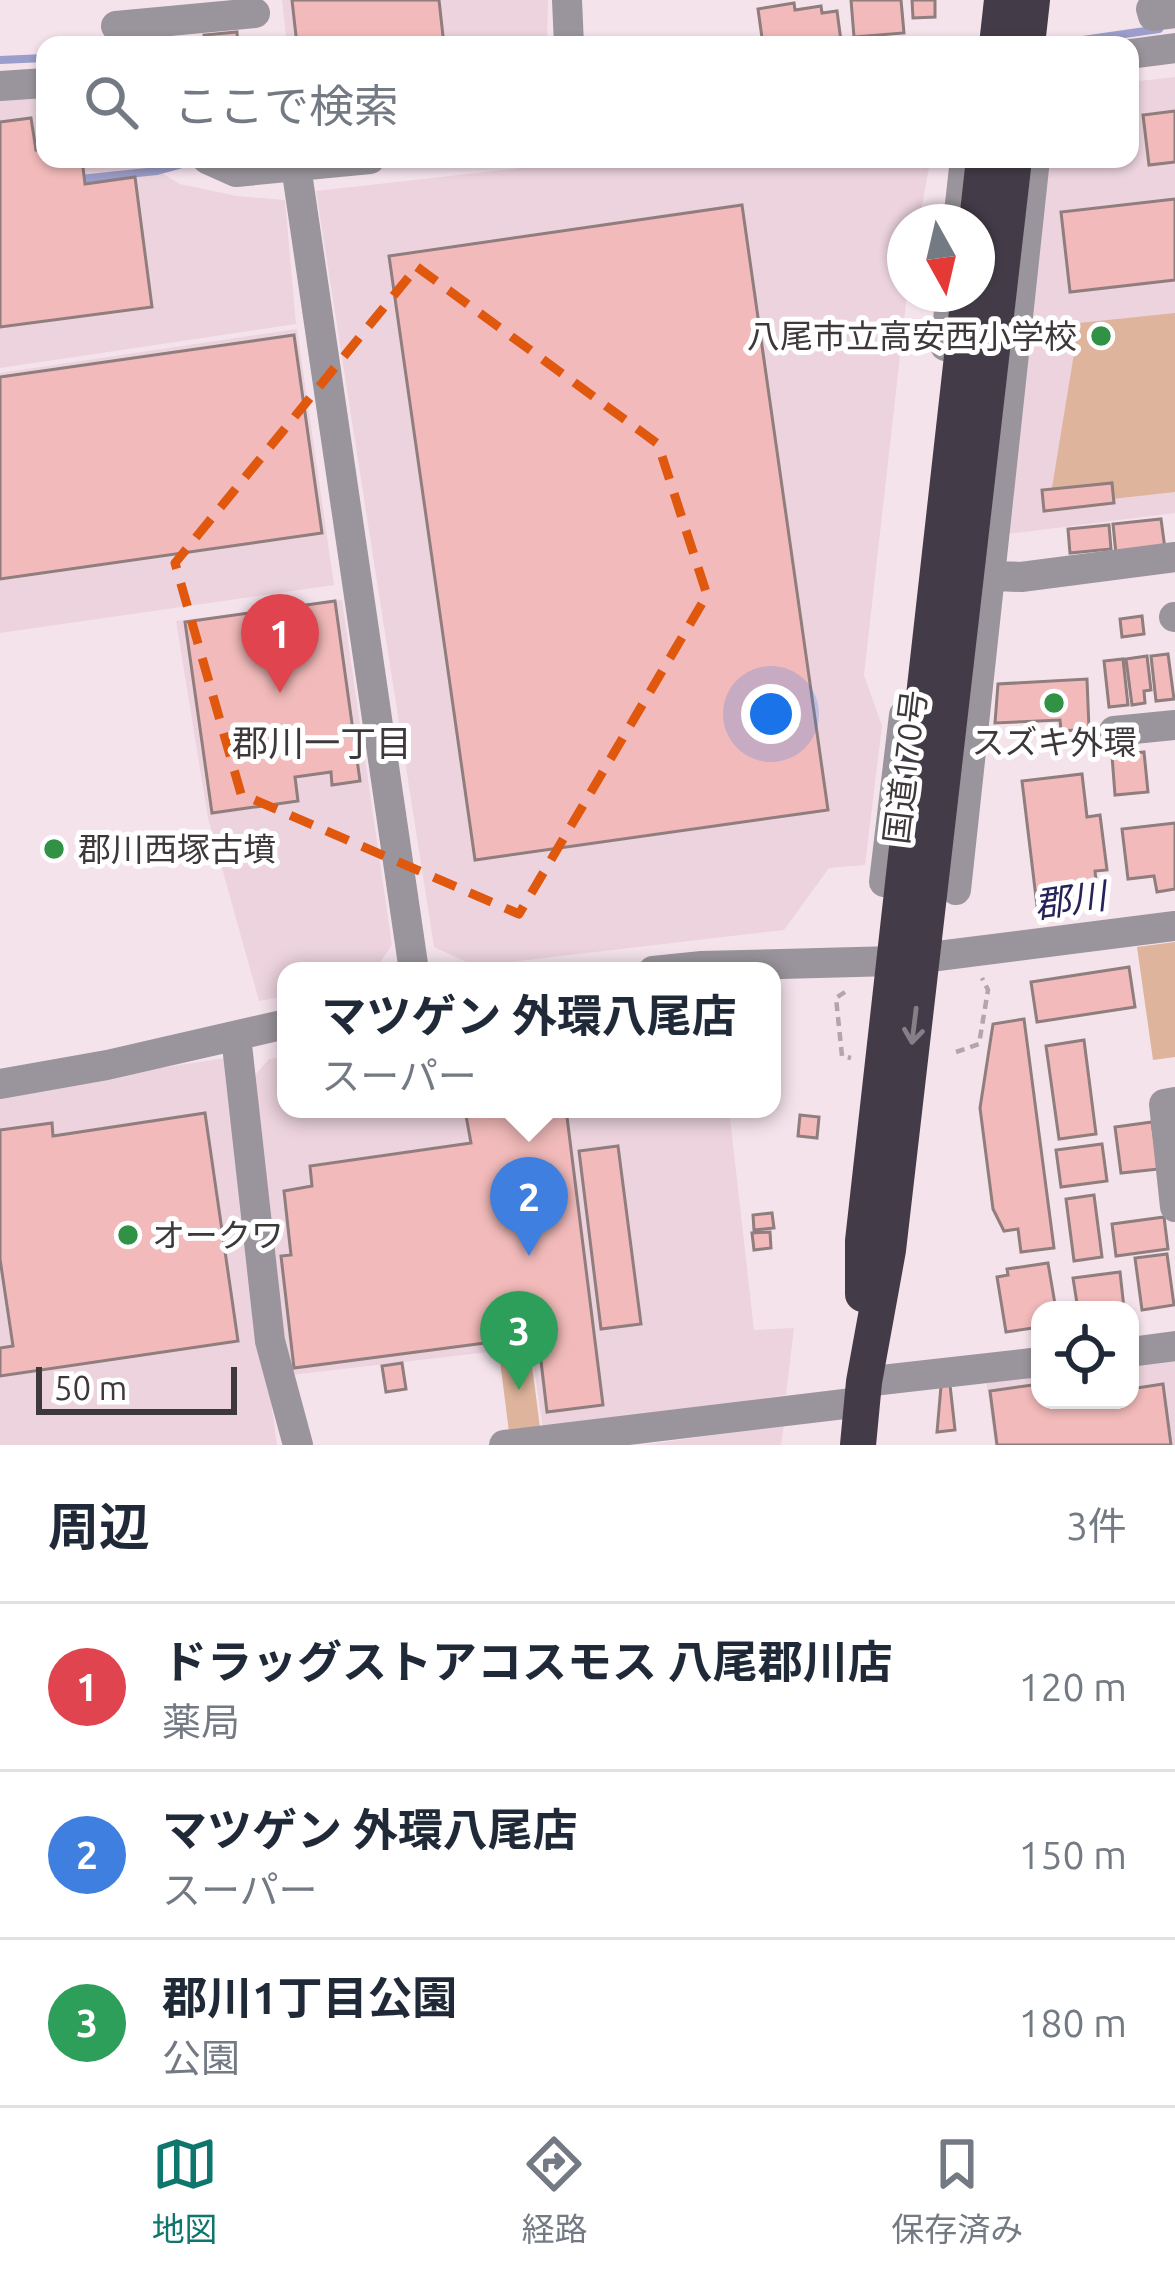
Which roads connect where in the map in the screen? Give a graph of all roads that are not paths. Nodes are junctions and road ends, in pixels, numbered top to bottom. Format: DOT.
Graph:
graph roads {
  1 [pos="567,0"];
  2 [pos="1002,0"];
  3 [pos="1032,0"];
  4 [pos="255,13"];
  5 [pos="116,24"];
  6 [pos="569,36"];
  7 [pos="998,36"];
  8 [pos="1028,36"];
  9 [pos="1175,48"];
  10 [pos="1139,53"];
  11 [pos="36,84"];
  12 [pos="0,86"];
  13 [pos="227,168"];
  14 [pos="276,168"];
  15 [pos="296,168"];
  16 [pos="964,168"];
  17 [pos="983,168"];
  18 [pos="1013,168"];
  19 [pos="1033,168"];
  20 [pos="960,204"];
  21 [pos="979,204"];
  22 [pos="951,312"];
  23 [pos="968,312"];
  24 [pos="1175,557"];
  25 [pos="954,573"];
  26 [pos="1175,725"];
  27 [pos="1114,731"];
  28 [pos="884,882"];
  29 [pos="956,890"];
  30 [pos="1175,926"];
  31 [pos="908,959"];
  32 [pos="413,962"];
  33 [pos="781,963"];
  34 [pos="277,1026"];
  35 [pos="236,1036"];
  36 [pos="0,1084"];
  37 [pos="1175,1102"];
  38 [pos="1175,1203"];
  39 [pos="1175,1346"];
  40 [pos="1139,1351"];
  41 [pos="1031,1364"];
  42 [pos="863,1392"];
  43 [pos="298,1445"];
  44 [pos="504,1445"];
  45 [pos="858,1445"];
  1 -- 6 [label="street"];
  2 -- 7 [label="highway"];
  3 -- 8 [label="highway"];
  4 -- 5 [label="street"];
  9 -- 10 [label="street"];
  11 -- 12 [label="street"];
  13 -- 14 [label="street"];
  15 -- 32 [label="street"];
  16 -- 20 [label="street"];
  17 -- 21 [label="highway"];
  18 -- 25 [label="highway, 国道170号"];
  19 -- 25 [label="street"];
  22 -- 25 [label="street"];
  23 -- 25 [label="highway, 国道170号"];
  24 -- 25 [label="street"];
  25 -- 28 [label="street"];
  25 -- 29 [label="street"];
  25 -- 31 [label="highway, 国道170号"];
  26 -- 27 [label="street"];
  30 -- 31 [label="street"];
  31 -- 33 [label="street"];
  31 -- 42 [label="highway, 国道170号"];
  34 -- 35 [label="street"];
  35 -- 36 [label="street"];
  35 -- 43 [label="street"];
  37 -- 38 [label="street"];
  39 -- 40 [label="street"];
  41 -- 42 [label="street"];
  42 -- 44 [label="street"];
  42 -- 45 [label="highway, 国道170号"];
}
